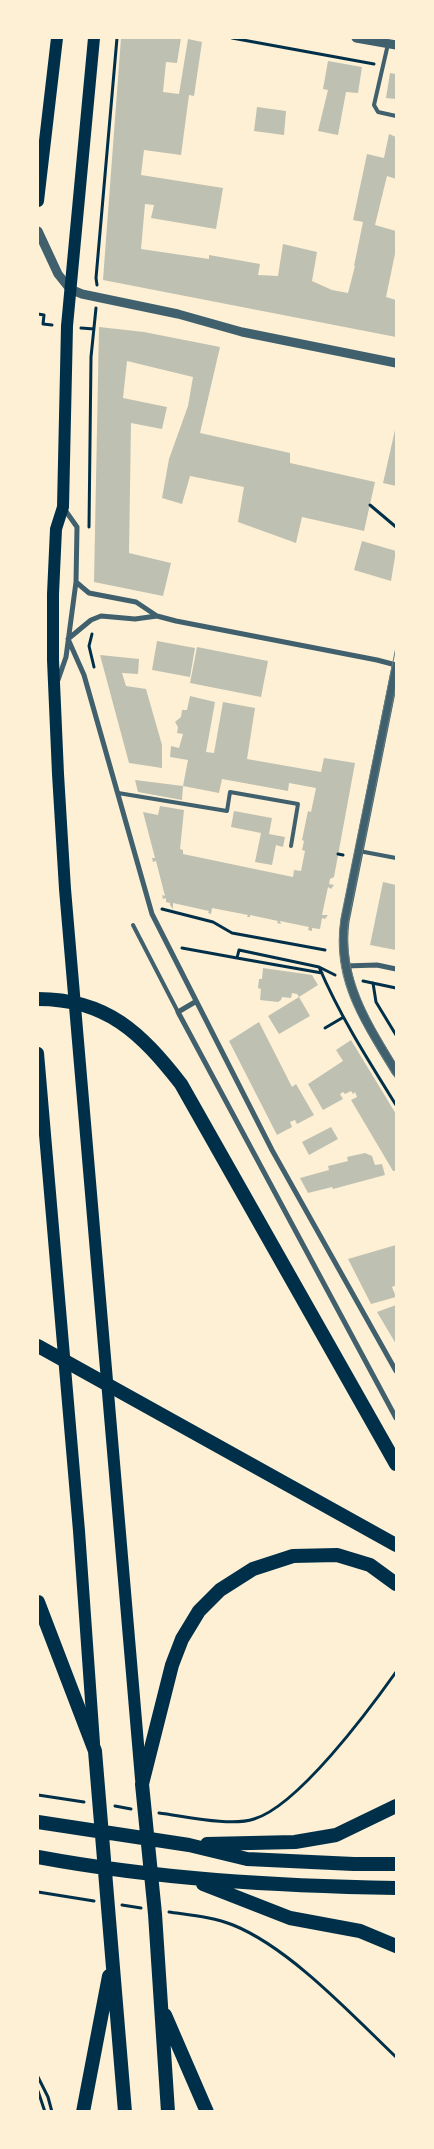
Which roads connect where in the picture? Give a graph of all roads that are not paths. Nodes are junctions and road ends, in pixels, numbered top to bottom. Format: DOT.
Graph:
graph roads {
  1 [pos="57,38"];
  2 [pos="94,38"];
  3 [pos="356,38"];
  4 [pos="392,45"];
  5 [pos="396,116"];
  6 [pos="38,200"];
  7 [pos="38,230"];
  8 [pos="70,289"];
  9 [pos="396,363"];
  10 [pos="62,507"];
  11 [pos="76,582"];
  12 [pos="157,616"];
  13 [pos="68,638"];
  14 [pos="396,666"];
  15 [pos="55,687"];
  16 [pos="118,793"];
  17 [pos="291,846"];
  18 [pos="359,851"];
  19 [pos="396,858"];
  20 [pos="133,925"];
  21 [pos="345,966"];
  22 [pos="396,969"];
  23 [pos="38,998"];
  24 [pos="195,1002"];
  25 [pos="178,1012"];
  26 [pos="38,1053"];
  27 [pos="396,1072"];
  28 [pos="38,1346"];
  29 [pos="396,1371"];
  30 [pos="396,1418"];
  31 [pos="396,1464"];
  32 [pos="396,1545"];
  33 [pos="396,1584"];
  34 [pos="38,1602"];
  35 [pos="95,1751"];
  36 [pos="142,1784"];
  37 [pos="396,1806"];
  38 [pos="38,1822"];
  39 [pos="189,1845"];
  40 [pos="38,1857"];
  41 [pos="396,1864"];
  42 [pos="188,1878"];
  43 [pos="396,1888"];
  44 [pos="396,1946"];
  45 [pos="112,1958"];
  46 [pos="161,2005"];
  47 [pos="83,2112"];
  48 [pos="125,2112"];
  49 [pos="168,2112"];
  50 [pos="207,2112"];
  1 -- 6 [label="main road"];
  2 -- 8 [label="main road"];
  3 -- 4 [label="street"];
  4 -- 5 [label="lane"];
  7 -- 8 [label="street"];
  8 -- 9 [label="street"];
  8 -- 10 [label="main road"];
  10 -- 11 [label="street"];
  10 -- 15 [label="main road"];
  11 -- 12 [label="street"];
  11 -- 13 [label="street"];
  12 -- 13 [label="street"];
  12 -- 14 [label="street"];
  13 -- 15 [label="street"];
  13 -- 16 [label="street"];
  14 -- 18 [label="street"];
  15 -- 36 [label="main road"];
  16 -- 17 [label="lane"];
  16 -- 24 [label="street"];
  18 -- 19 [label="lane"];
  18 -- 21 [label="street"];
  20 -- 25 [label="lane"];
  21 -- 22 [label="street"];
  21 -- 27 [label="street"];
  23 -- 31 [label="highway"];
  24 -- 25 [label="street"];
  24 -- 29 [label="street"];
  25 -- 30 [label="street"];
  26 -- 35 [label="main road"];
  28 -- 32 [label="highway"];
  33 -- 36 [label="highway"];
  34 -- 35 [label="highway"];
  35 -- 45 [label="highway"];
  36 -- 46 [label="highway"];
  37 -- 39 [label="highway"];
  38 -- 39 [label="highway"];
  39 -- 41 [label="highway"];
  40 -- 42 [label="highway"];
  42 -- 43 [label="highway"];
  42 -- 44 [label="highway"];
  45 -- 47 [label="highway"];
  45 -- 48 [label="highway"];
  46 -- 49 [label="highway"];
  46 -- 50 [label="highway"];
}
